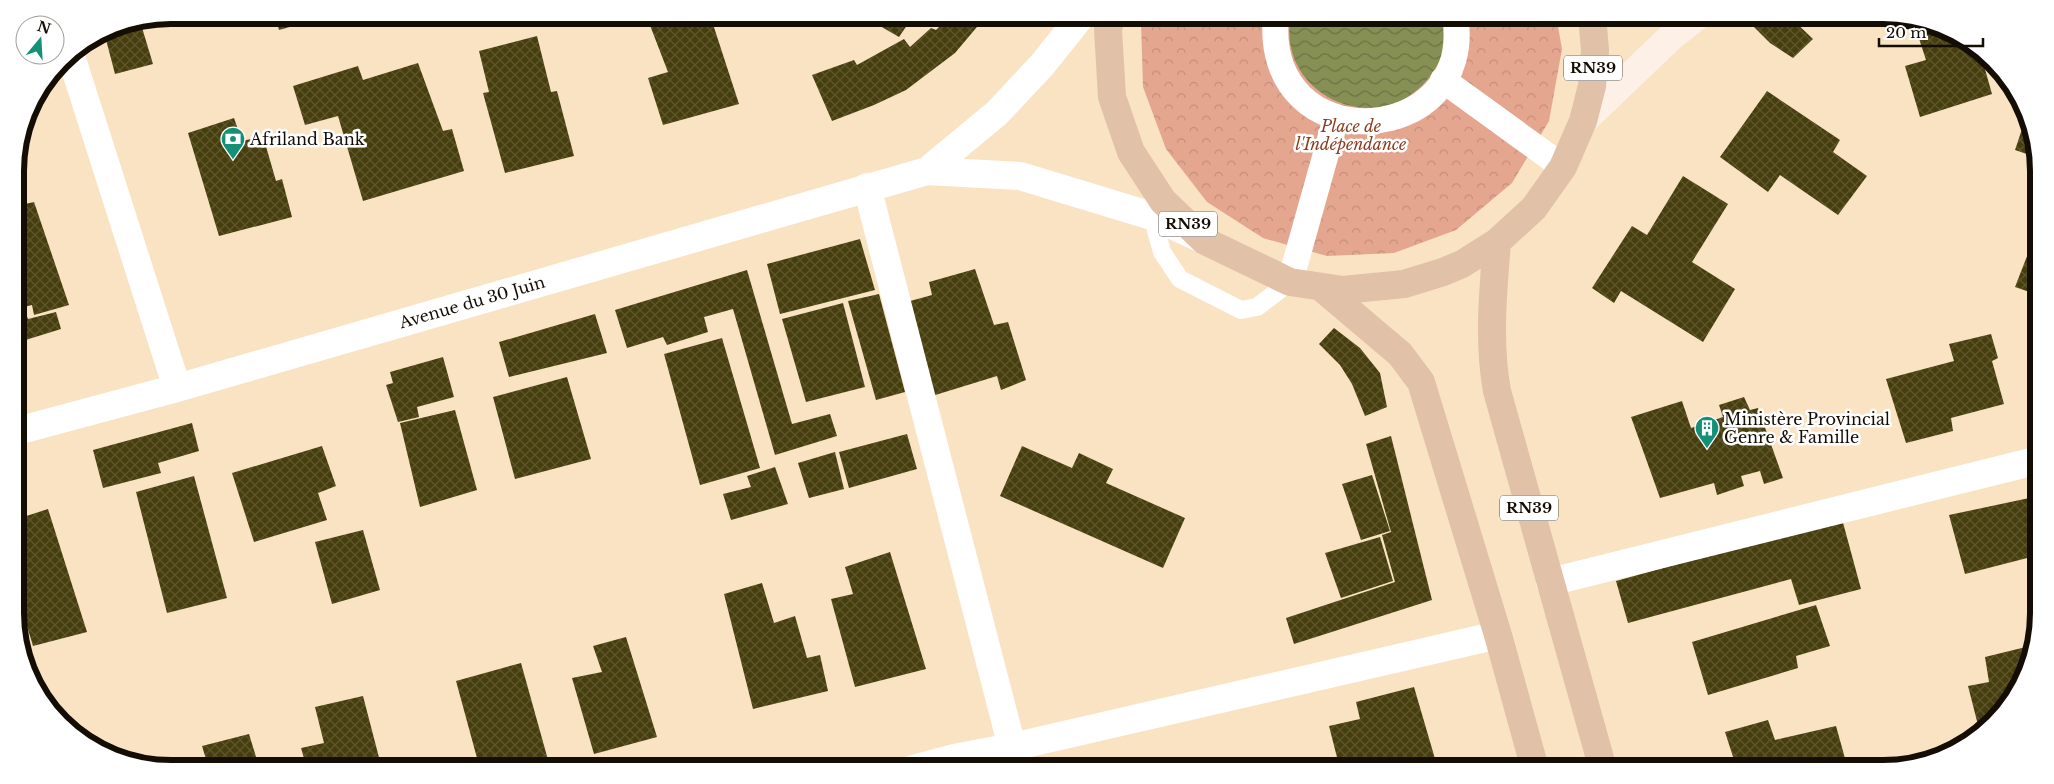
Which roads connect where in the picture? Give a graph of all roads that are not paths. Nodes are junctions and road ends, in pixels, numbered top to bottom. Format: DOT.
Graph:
graph roads {
  1 [pos="1075,24"];
  2 [pos="1109,24"];
  3 [pos="1276,24"];
  4 [pos="1457,24"];
  5 [pos="1593,24"];
  6 [pos="1688,24"];
  7 [pos="73,62"];
  8 [pos="1443,80"];
  9 [pos="1336,118"];
  10 [pos="1583,121"];
  11 [pos="1563,167"];
  12 [pos="927,171"];
  13 [pos="867,187"];
  14 [pos="1152,216"];
  15 [pos="1205,241"];
  16 [pos="1496,242"];
  17 [pos="1290,282"];
  18 [pos="1322,288"];
  19 [pos="177,388"];
  20 [pos="24,429"];
  21 [pos="2030,462"];
  22 [pos="1550,582"];
  23 [pos="1498,635"];
  24 [pos="1012,747"];
  25 [pos="966,760"];
  26 [pos="1533,760"];
  27 [pos="1600,760"];
  1 -- 12 [label="street"];
  2 -- 15 [label="highway, RN39"];
  3 -- 9 [label="street"];
  4 -- 8 [label="street"];
  5 -- 10 [label="highway, RN39"];
  6 -- 10 [label="main road"];
  7 -- 19 [label="street"];
  8 -- 9 [label="street"];
  8 -- 11 [label="street"];
  9 -- 17 [label="street"];
  10 -- 11 [label="highway, RN39"];
  11 -- 16 [label="highway, RN39"];
  12 -- 13 [label="street, Avenue du 30 Juin"];
  12 -- 14 [label="street"];
  13 -- 19 [label="street, Avenue du 30 Juin"];
  13 -- 24 [label="street"];
  14 -- 15 [label="street"];
  14 -- 17 [label="lane"];
  15 -- 17 [label="highway, RN39"];
  16 -- 18 [label="highway"];
  16 -- 22 [label="highway, RN39"];
  17 -- 18 [label="highway, RN39"];
  18 -- 23 [label="highway, RN39"];
  19 -- 20 [label="street, Avenue du 30 Juin"];
  21 -- 22 [label="street"];
  22 -- 27 [label="highway, RN39"];
  23 -- 24 [label="street"];
  23 -- 26 [label="highway, RN39"];
  24 -- 25 [label="street"];
}
